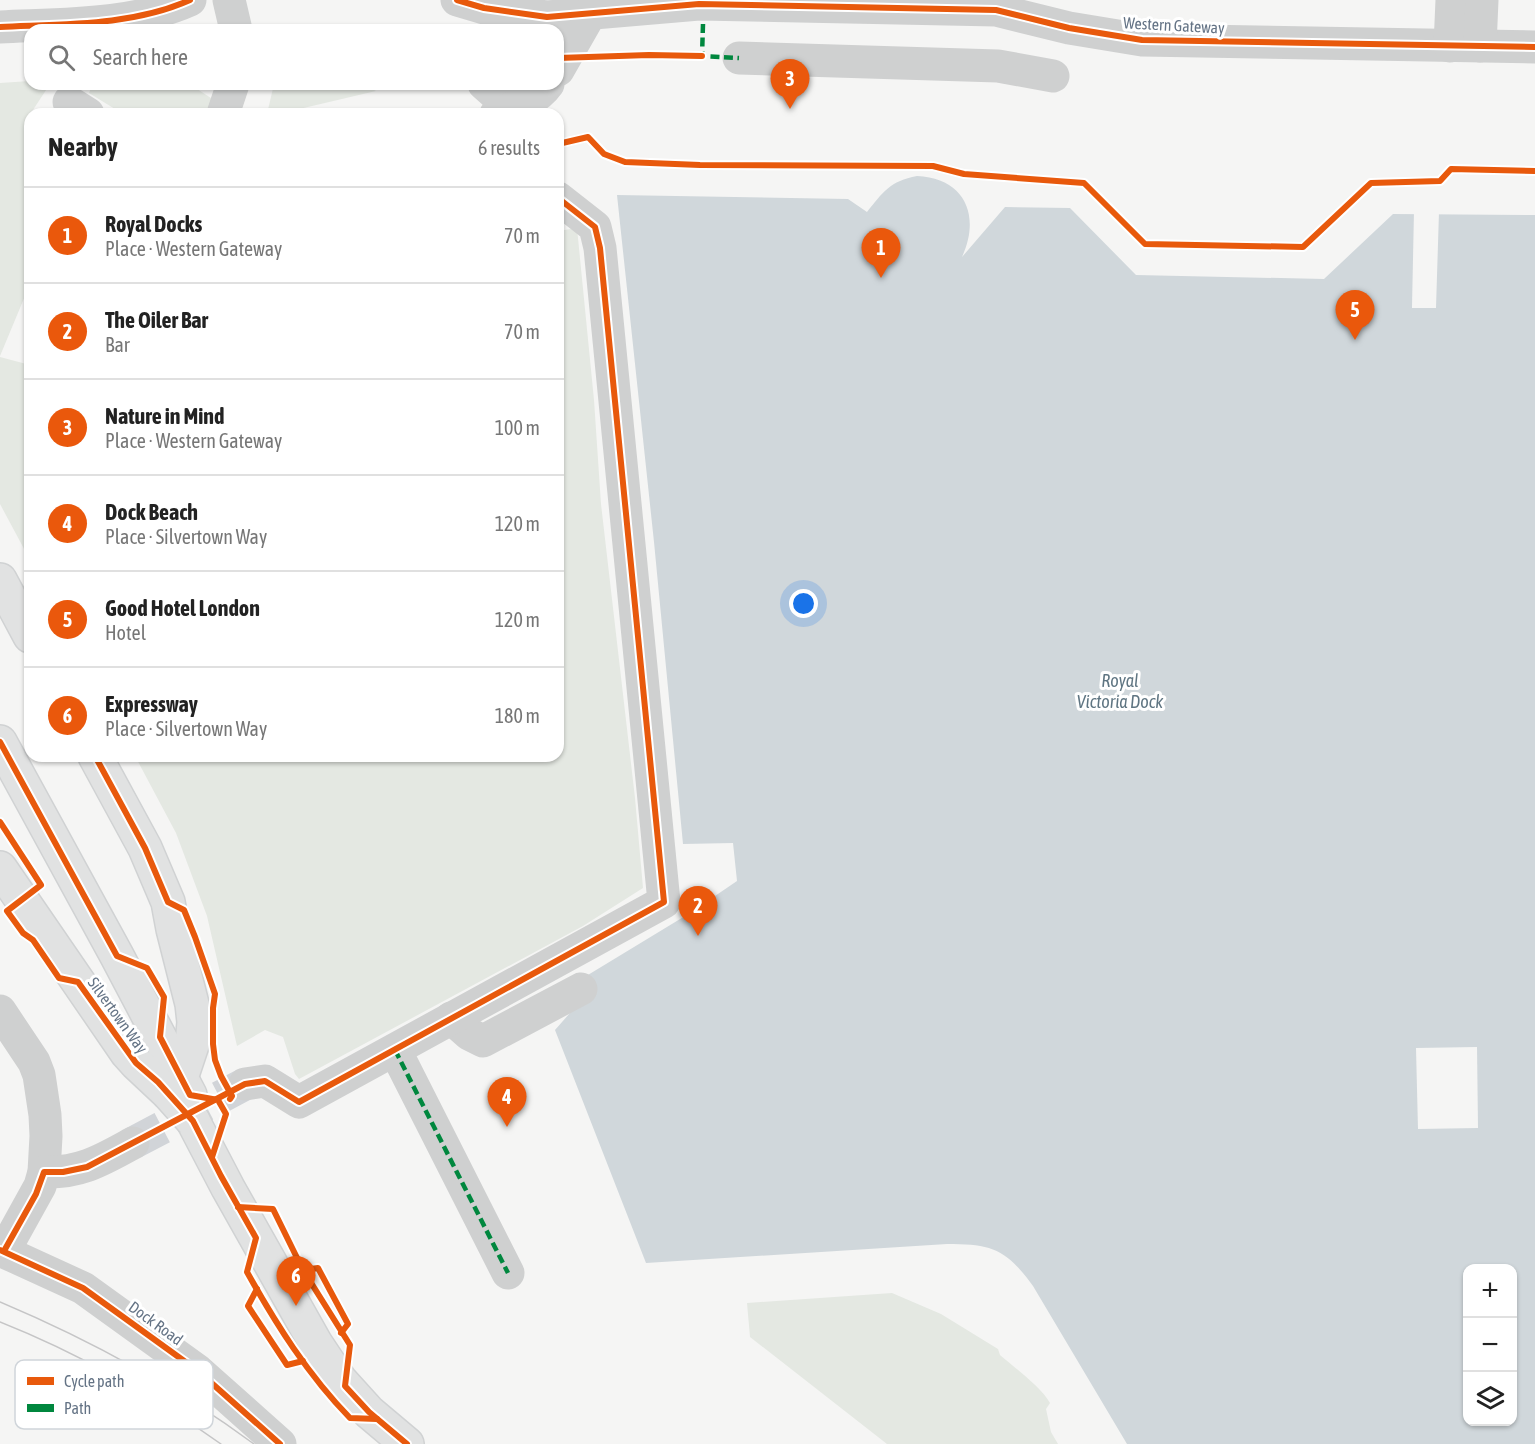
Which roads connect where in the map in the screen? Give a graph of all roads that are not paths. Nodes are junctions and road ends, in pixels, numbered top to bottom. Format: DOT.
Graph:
graph roads {
  1 [pos="190,0"];
  2 [pos="229,0"];
  3 [pos="1452,0"];
  4 [pos="1482,0"];
  5 [pos="594,6"];
  6 [pos="466,12"];
  7 [pos="64,24"];
  8 [pos="235,24"];
  9 [pos="24,26"];
  10 [pos="0,27"];
  11 [pos="1465,46"];
  12 [pos="1535,47"];
  13 [pos="739,57"];
  14 [pos="564,59"];
  15 [pos="1053,76"];
  16 [pos="231,90"];
  17 [pos="488,90"];
  18 [pos="542,90"];
  19 [pos="225,108"];
  20 [pos="502,108"];
  21 [pos="511,108"];
  22 [pos="564,203"];
  23 [pos="0,580"];
  24 [pos="24,625"];
  25 [pos="0,742"];
  26 [pos="98,762"];
  27 [pos="0,868"];
  28 [pos="581,989"];
  29 [pos="0,1011"];
  30 [pos="451,1018"];
  31 [pos="395,1050"];
  32 [pos="181,1078"];
  33 [pos="245,1084"];
  34 [pos="193,1120"];
  35 [pos="133,1143"];
  36 [pos="44,1172"];
  37 [pos="2,1250"];
  38 [pos="508,1273"];
  39 [pos="183,1360"];
  40 [pos="213,1385"];
  41 [pos="271,1439"];
  42 [pos="407,1444"];
  1 -- 7 [label="street"];
  2 -- 8 [label="street"];
  3 -- 11 [label="street"];
  4 -- 11 [label="street"];
  5 -- 6 [label="street, Western Gateway"];
  5 -- 11 [label="street, Western Gateway"];
  5 -- 14 [label="street"];
  9 -- 10 [label="street"];
  11 -- 12 [label="street, Western Gateway"];
  13 -- 15 [label="street"];
  16 -- 19 [label="street"];
  17 -- 20 [label="street"];
  18 -- 21 [label="street"];
  22 -- 30 [label="street"];
  23 -- 24 [label="main road"];
  25 -- 32 [label="main road, Silvertown Way"];
  26 -- 32 [label="main road"];
  27 -- 34 [label="main road, Silvertown Way, bridge"];
  28 -- 30 [label="street"];
  29 -- 36 [label="street"];
  30 -- 31 [label="street"];
  31 -- 33 [label="street"];
  31 -- 38 [label="street"];
  32 -- 34 [label="main road, Silvertown Way"];
  34 -- 42 [label="main road, Silvertown Way"];
  35 -- 36 [label="street"];
  36 -- 37 [label="street"];
  37 -- 39 [label="street, Dock Road"];
  40 -- 41 [label="street, Dock Road"];
}
